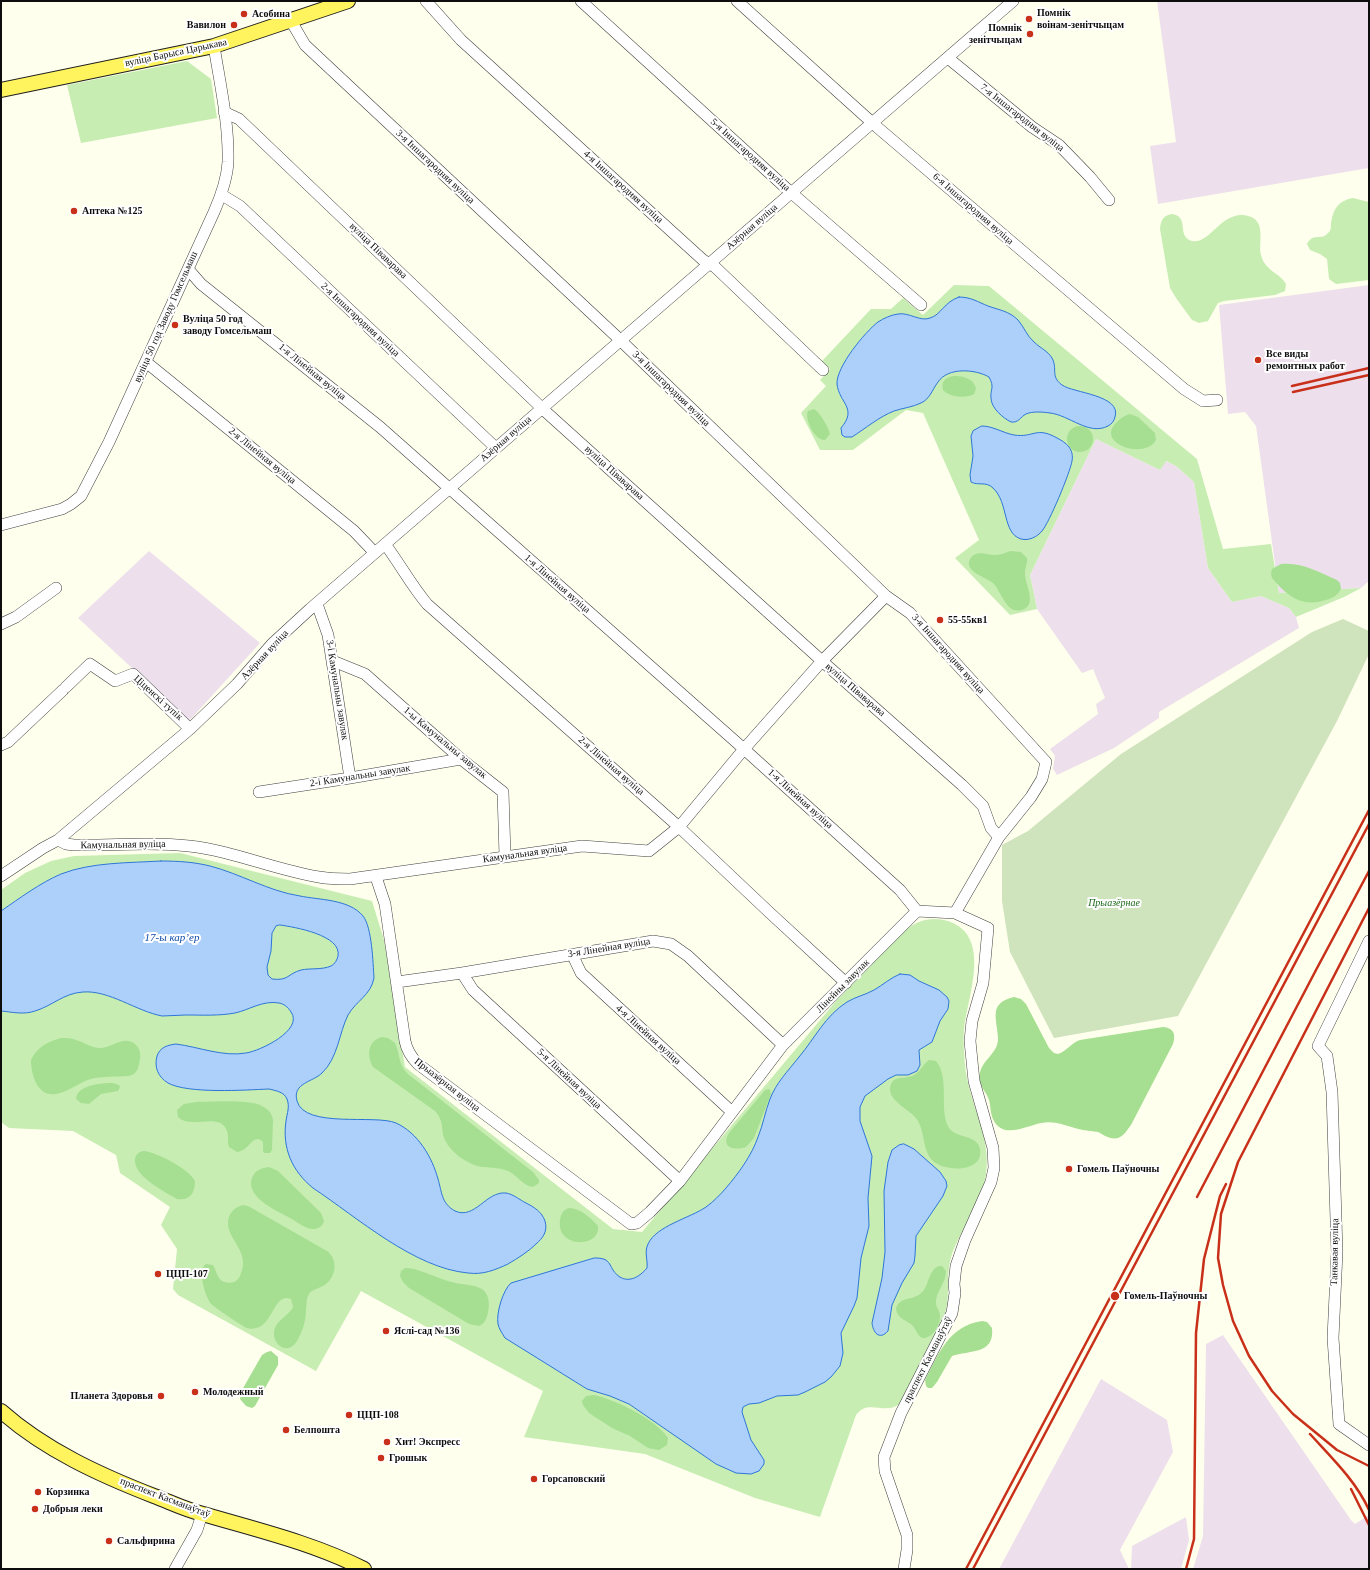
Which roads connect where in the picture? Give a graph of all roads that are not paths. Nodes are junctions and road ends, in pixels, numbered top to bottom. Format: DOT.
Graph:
graph roads {
  1 [pos="348,1"];
  2 [pos="426,1"];
  3 [pos="581,1"];
  4 [pos="737,1"];
  5 [pos="1013,1"];
  6 [pos="291,21"];
  7 [pos="214,46"];
  8 [pos="948,58"];
  9 [pos="1,90"];
  10 [pos="224,112"];
  11 [pos="873,123"];
  12 [pos="792,193"];
  13 [pos="222,195"];
  14 [pos="1108,200"];
  15 [pos="709,264"];
  16 [pos="188,269"];
  17 [pos="921,305"];
  18 [pos="621,341"];
  19 [pos="146,362"];
  20 [pos="823,370"];
  21 [pos="1217,400"];
  22 [pos="543,408"];
  23 [pos="496,448"];
  24 [pos="449,489"];
  25 [pos="1,524"];
  26 [pos="385,544"];
  27 [pos="375,553"];
  28 [pos="56,588"];
  29 [pos="886,596"];
  30 [pos="317,604"];
  31 [pos="1,624"];
  32 [pos="333,661"];
  33 [pos="822,661"];
  34 [pos="190,729"];
  35 [pos="3,741"];
  36 [pos="744,749"];
  37 [pos="461,759"];
  38 [pos="350,778"];
  39 [pos="259,792"];
  40 [pos="679,827"];
  41 [pos="999,837"];
  42 [pos="58,840"];
  43 [pos="505,856"];
  44 [pos="1,876"];
  45 [pos="376,877"];
  46 [pos="917,911"];
  47 [pos="955,913"];
  48 [pos="1369,941"];
  49 [pos="572,954"];
  50 [pos="462,974"];
  51 [pos="397,982"];
  52 [pos="846,983"];
  53 [pos="783,1045"];
  54 [pos="732,1112"];
  55 [pos="680,1181"];
  56 [pos="631,1224"];
  57 [pos="1,1411"];
  58 [pos="1369,1445"];
  59 [pos="202,1514"];
  60 [pos="360,1568"];
  61 [pos="175,1569"];
  62 [pos="904,1569"];
  1 -- 6 [label="main road, вуліца Барыса Царыкава"];
  2 -- 15 [label="street, 4-я Іншагародняя вуліца"];
  3 -- 12 [label="street, 5-я Іншагародняя вуліца"];
  4 -- 11 [label="street, 6-я Іншагародняя вуліца"];
  5 -- 8 [label="street, Азёрная вуліца"];
  6 -- 7 [label="main road, вуліца Барыса Царыкава"];
  6 -- 18 [label="street, 3-я Іншагародняя вуліца"];
  7 -- 9 [label="main road, вуліца Барыса Царыкава"];
  7 -- 10 [label="street, вуліца 50 год Заводу Гомсельмаш"];
  8 -- 11 [label="street, Азёрная вуліца"];
  8 -- 14 [label="street, 7-я Іншагародняя вуліца"];
  10 -- 13 [label="street, вуліца 50 год Заводу Гомсельмаш"];
  10 -- 22 [label="street, вуліца Піваварава"];
  11 -- 12 [label="street, Азёрная вуліца"];
  11 -- 21 [label="street, 6-я Іншагародняя вуліца"];
  12 -- 15 [label="street, Азёрная вуліца"];
  12 -- 17 [label="street, 5-я Іншагародняя вуліца"];
  13 -- 16 [label="street, вуліца 50 год Заводу Гомсельмаш"];
  13 -- 23 [label="street, 2-я Іншагародняя вуліца"];
  15 -- 18 [label="street, Азёрная вуліца"];
  15 -- 20 [label="street, 4-я Іншагародняя вуліца"];
  16 -- 19 [label="street, вуліца 50 год Заводу Гомсельмаш"];
  16 -- 24 [label="street, 1-я Лінейная вуліца"];
  18 -- 22 [label="street, Азёрная вуліца"];
  18 -- 29 [label="street, 3-я Іншагародняя вуліца"];
  19 -- 25 [label="street, вуліца 50 год Заводу Гомсельмаш"];
  19 -- 27 [label="street, 2-я Лінейная вуліца"];
  22 -- 23 [label="street, Азёрная вуліца"];
  22 -- 33 [label="street, вуліца Піваварава"];
  23 -- 24 [label="street, Азёрная вуліца"];
  24 -- 26 [label="street, Азёрная вуліца"];
  24 -- 36 [label="street, 1-я Лінейная вуліца"];
  26 -- 27 [label="street, Азёрная вуліца"];
  26 -- 40 [label="street, 2-я Лінейная вуліца"];
  27 -- 30 [label="street, Азёрная вуліца"];
  28 -- 31 [label="street"];
  29 -- 33 [label="street, Камунальная вуліца"];
  29 -- 41 [label="street, 3-я Іншагародняя вуліца"];
  30 -- 32 [label="street, 3-і Камунальны завулак"];
  30 -- 34 [label="street, Азёрная вуліца"];
  32 -- 37 [label="street, 1-ы Камунальны завулак"];
  32 -- 38 [label="street, 3-і Камунальны завулак"];
  33 -- 36 [label="street, Камунальная вуліца"];
  33 -- 41 [label="street, вуліца Піваварава"];
  34 -- 35 [label="street, Ціценскі тупік"];
  34 -- 42 [label="street, Азёрная вуліца"];
  36 -- 40 [label="street, Камунальная вуліца"];
  36 -- 46 [label="street, 1-я Лінейная вуліца"];
  37 -- 38 [label="street, 2-і Камунальны завулак"];
  37 -- 43 [label="street, 1-ы Камунальны завулак"];
  38 -- 39 [label="street, 2-і Камунальны завулак"];
  40 -- 43 [label="street, Камунальная вуліца"];
  40 -- 52 [label="street, 2-я Лінейная вуліца"];
  41 -- 47 [label="street"];
  42 -- 44 [label="street, Азёрная вуліца"];
  42 -- 45 [label="street, Камунальная вуліца"];
  43 -- 45 [label="street, Камунальная вуліца"];
  45 -- 51 [label="street, Прыазёрная вуліца"];
  46 -- 47 [label="street"];
  46 -- 52 [label="street, Лінейны завулак"];
  47 -- 62 [label="street, праспект Касманаўтаў"];
  48 -- 58 [label="street, Танкавая вуліца"];
  49 -- 50 [label="street, 3-я Лінейная вуліца"];
  49 -- 53 [label="street, 3-я Лінейная вуліца"];
  49 -- 54 [label="street, 4-я Лінейная вуліца"];
  50 -- 51 [label="street, 3-я Лінейная вуліца"];
  50 -- 55 [label="street, 5-я Лінейная вуліца"];
  51 -- 56 [label="street, Прыазёрная вуліца"];
  52 -- 53 [label="street, Лінейны завулак"];
  53 -- 54 [label="street, Лінейны завулак"];
  54 -- 55 [label="street, Лінейны завулак"];
  55 -- 56 [label="street, Лінейны завулак"];
  57 -- 59 [label="main road, праспект Касманаўтаў"];
  59 -- 60 [label="main road, праспект Касманаўтаў"];
  59 -- 61 [label="street"];
}
